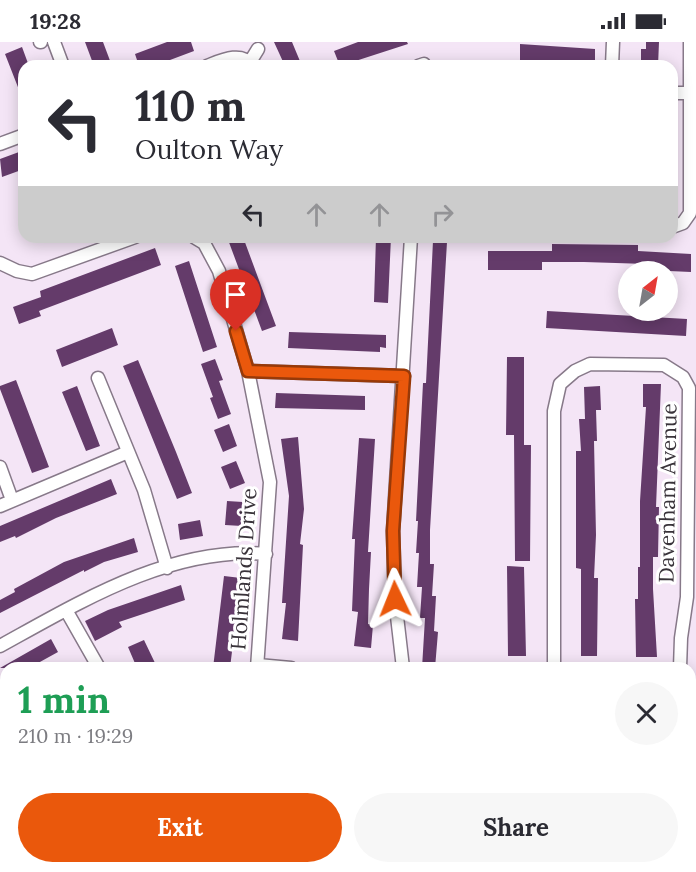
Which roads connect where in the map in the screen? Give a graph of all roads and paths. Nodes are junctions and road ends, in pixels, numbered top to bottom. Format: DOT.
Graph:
graph roads {
  1 [pos="54,42"];
  2 [pos="613,42"];
  3 [pos="690,42"];
  4 [pos="258,49"];
  5 [pos="61,60"];
  6 [pos="226,60"];
  7 [pos="246,60"];
  8 [pos="253,60"];
  9 [pos="612,60"];
  10 [pos="678,93"];
  11 [pos="690,93"];
  12 [pos="18,137"];
  13 [pos="0,144"];
  14 [pos="693,159"];
  15 [pos="678,225"];
  16 [pos="118,243"];
  17 [pos="204,243"];
  18 [pos="411,243"];
  19 [pos="0,263"];
  20 [pos="248,371"];
  21 [pos="404,376"];
  22 [pos="98,378"];
  23 [pos="692,442"];
  24 [pos="128,452"];
  25 [pos="0,467"];
  26 [pos="12,500"];
  27 [pos="0,506"];
  28 [pos="266,554"];
  29 [pos="167,568"];
  30 [pos="691,597"];
  31 [pos="66,610"];
  32 [pos="0,646"];
  33 [pos="96,662"];
  34 [pos="257,662"];
  35 [pos="402,662"];
  36 [pos="554,662"];
  37 [pos="680,662"];
  1 -- 5 [label="street"];
  2 -- 9 [label="street"];
  3 -- 11 [label="street"];
  4 -- 8 [label="street"];
  6 -- 7 [label="street"];
  10 -- 11 [label="street"];
  11 -- 14 [label="street"];
  12 -- 13 [label="street"];
  14 -- 15 [label="street"];
  16 -- 19 [label="street"];
  17 -- 20 [label="street, Holmlands Drive"];
  18 -- 21 [label="street"];
  20 -- 21 [label="street"];
  20 -- 28 [label="street, Holmlands Drive"];
  21 -- 35 [label="street"];
  22 -- 24 [label="street"];
  23 -- 30 [label="street, Davenham Avenue"];
  23 -- 36 [label="street, Davenham Avenue"];
  24 -- 26 [label="street"];
  24 -- 29 [label="street"];
  25 -- 26 [label="street"];
  26 -- 27 [label="street"];
  28 -- 29 [label="street"];
  28 -- 34 [label="street, Holmlands Drive"];
  29 -- 31 [label="street"];
  30 -- 37 [label="street, Davenham Avenue"];
  31 -- 32 [label="street"];
  31 -- 33 [label="street"];
}
